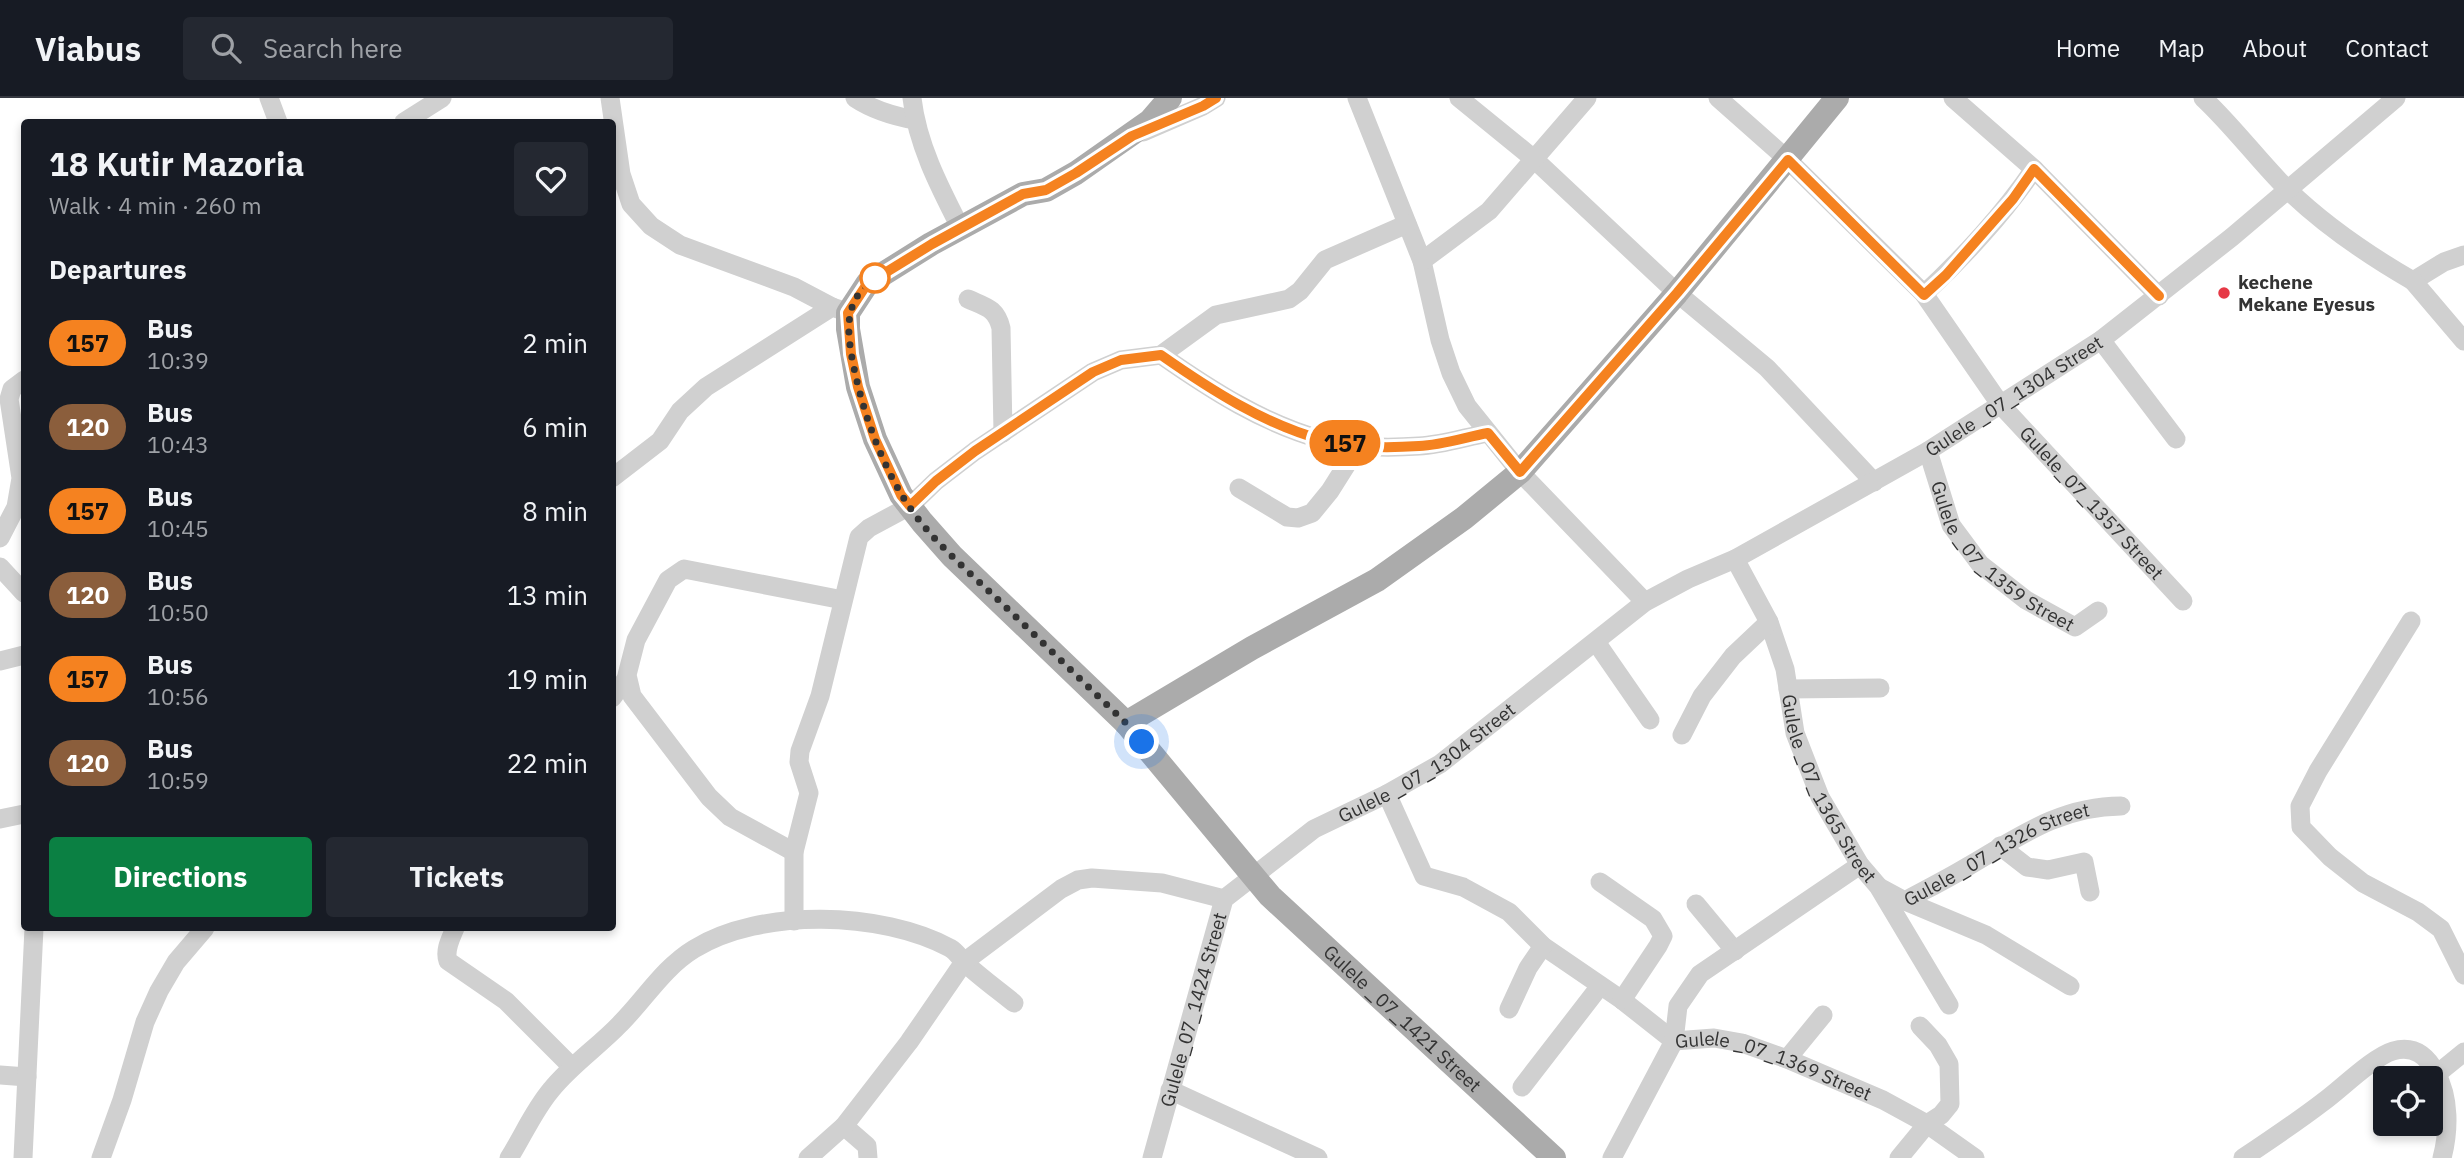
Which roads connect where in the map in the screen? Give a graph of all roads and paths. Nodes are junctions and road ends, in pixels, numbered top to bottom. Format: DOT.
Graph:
graph roads {
  1 [pos="269,98"];
  2 [pos="442,98"];
  3 [pos="610,98"];
  4 [pos="855,98"];
  5 [pos="912,98"];
  6 [pos="1151,98"];
  7 [pos="1170,98"];
  8 [pos="1216,98"];
  9 [pos="1357,98"];
  10 [pos="1459,98"];
  11 [pos="1587,98"];
  12 [pos="1718,98"];
  13 [pos="1837,98"];
  14 [pos="1952,98"];
  15 [pos="2203,98"];
  16 [pos="2396,98"];
  17 [pos="277,119"];
  18 [pos="409,119"];
  19 [pos="613,119"];
  20 [pos="915,120"];
  21 [pos="1132,136"];
  22 [pos="616,139"];
  23 [pos="1534,159"];
  24 [pos="1788,160"];
  25 [pos="2034,169"];
  26 [pos="2288,190"];
  27 [pos="1023,194"];
  28 [pos="1407,224"];
  29 [pos="961,229"];
  30 [pos="2464,255"];
  31 [pos="1422,261"];
  32 [pos="2413,281"];
  33 [pos="1677,293"];
  34 [pos="1924,295"];
  35 [pos="2159,296"];
  36 [pos="968,299"];
  37 [pos="840,310"];
  38 [pos="2101,340"];
  39 [pos="2464,341"];
  40 [pos="1161,355"];
  41 [pos="12,387"];
  42 [pos="2000,404"];
  43 [pos="1003,433"];
  44 [pos="1488,433"];
  45 [pos="2176,439"];
  46 [pos="1359,445"];
  47 [pos="1928,450"];
  48 [pos="1520,472"];
  49 [pos="616,475"];
  50 [pos="1874,482"];
  51 [pos="1239,488"];
  52 [pos="910,506"];
  53 [pos="0,538"];
  54 [pos="1735,559"];
  55 [pos="0,567"];
  56 [pos="21,590"];
  57 [pos="843,600"];
  58 [pos="2183,601"];
  59 [pos="1645,602"];
  60 [pos="2098,611"];
  61 [pos="2410,621"];
  62 [pos="1769,622"];
  63 [pos="1596,642"];
  64 [pos="21,655"];
  65 [pos="0,660"];
  66 [pos="627,678"];
  67 [pos="1880,688"];
  68 [pos="1788,689"];
  69 [pos="616,693"];
  70 [pos="1650,720"];
  71 [pos="1126,723"];
  72 [pos="1682,735"];
  73 [pos="1387,794"];
  74 [pos="2121,806"];
  75 [pos="21,815"];
  76 [pos="0,819"];
  77 [pos="2000,846"];
  78 [pos="793,852"];
  79 [pos="1860,865"];
  80 [pos="1254,874"];
  81 [pos="1600,881"];
  82 [pos="1878,886"];
  83 [pos="2090,892"];
  84 [pos="1224,899"];
  85 [pos="1905,901"];
  86 [pos="1696,904"];
  87 [pos="794,921"];
  88 [pos="34,931"];
  89 [pos="202,931"];
  90 [pos="454,931"];
  91 [pos="1543,946"];
  92 [pos="1735,951"];
  93 [pos="964,962"];
  94 [pos="2464,975"];
  95 [pos="1600,986"];
  96 [pos="2070,986"];
  97 [pos="1622,1000"];
  98 [pos="1014,1003"];
  99 [pos="1949,1005"];
  100 [pos="1508,1009"];
  101 [pos="1823,1015"];
  102 [pos="1920,1026"];
  103 [pos="1674,1041"];
  104 [pos="2464,1052"];
  105 [pos="1787,1059"];
  106 [pos="2432,1066"];
  107 [pos="572,1067"];
  108 [pos="2443,1069"];
  109 [pos="0,1075"];
  110 [pos="27,1077"];
  111 [pos="1522,1087"];
  112 [pos="1170,1090"];
  113 [pos="2443,1093"];
  114 [pos="1927,1124"];
  115 [pos="844,1126"];
  116 [pos="23,1158"];
  117 [pos="101,1158"];
  118 [pos="509,1158"];
  119 [pos="808,1158"];
  120 [pos="868,1158"];
  121 [pos="1152,1158"];
  122 [pos="1318,1158"];
  123 [pos="1554,1158"];
  124 [pos="1612,1158"];
  125 [pos="1899,1158"];
  126 [pos="1975,1158"];
  127 [pos="2243,1158"];
  128 [pos="2442,1158"];
  1 -- 17 [label="street"];
  2 -- 18 [label="street"];
  3 -- 19 [label="street"];
  4 -- 20 [label="street"];
  5 -- 20 [label="street"];
  6 -- 27 [label="main road"];
  7 -- 21 [label="main road"];
  8 -- 21 [label="street"];
  9 -- 28 [label="street"];
  10 -- 23 [label="street"];
  11 -- 23 [label="street"];
  12 -- 24 [label="street, Gulele_07_1357 Street"];
  13 -- 24 [label="main road"];
  14 -- 25 [label="street"];
  15 -- 26 [label="street"];
  16 -- 26 [label="street, Gulele _07_1304 Street"];
  20 -- 29 [label="street"];
  21 -- 27 [label="main road"];
  22 -- 37 [label="street"];
  23 -- 31 [label="street"];
  23 -- 33 [label="street"];
  24 -- 33 [label="main road"];
  24 -- 34 [label="street, Gulele_07_1357 Street"];
  25 -- 34 [label="street"];
  25 -- 35 [label="street"];
  26 -- 32 [label="street"];
  26 -- 35 [label="street, Gulele _07_1304 Street"];
  27 -- 29 [label="main road"];
  28 -- 31 [label="street"];
  28 -- 40 [label="street"];
  29 -- 37 [label="main road"];
  30 -- 32 [label="street"];
  31 -- 44 [label="street"];
  32 -- 39 [label="street"];
  33 -- 48 [label="main road"];
  33 -- 50 [label="street"];
  34 -- 42 [label="street, Gulele_07_1357 Street"];
  35 -- 38 [label="street, Gulele _07_1304 Street"];
  36 -- 43 [label="street"];
  37 -- 49 [label="street"];
  37 -- 52 [label="main road, Gulele _07_1421 Street"];
  38 -- 42 [label="street, Gulele _07_1304 Street"];
  38 -- 45 [label="street"];
  40 -- 43 [label="street"];
  40 -- 46 [label="street"];
  41 -- 53 [label="street"];
  42 -- 47 [label="street, Gulele _07_1304 Street"];
  42 -- 58 [label="street, Gulele_07_1357 Street"];
  43 -- 52 [label="street"];
  44 -- 46 [label="street"];
  44 -- 48 [label="street"];
  46 -- 51 [label="street"];
  47 -- 50 [label="street, Gulele _07_1304 Street"];
  47 -- 60 [label="street, Gulele _07_1359 Street"];
  48 -- 59 [label="street"];
  48 -- 71 [label="main road"];
  50 -- 54 [label="street, Gulele _07_1304 Street"];
  52 -- 57 [label="street"];
  52 -- 71 [label="main road, Gulele _07_1421 Street"];
  54 -- 59 [label="street, Gulele _07_1304 Street"];
  54 -- 62 [label="street, Gulele _07_1365 Street"];
  55 -- 56 [label="street"];
  57 -- 66 [label="street"];
  57 -- 78 [label="street"];
  59 -- 63 [label="street, Gulele _07_1304 Street"];
  61 -- 94 [label="street"];
  62 -- 68 [label="street, Gulele _07_1365 Street"];
  62 -- 72 [label="street"];
  63 -- 70 [label="street"];
  63 -- 73 [label="street, Gulele _07_1304 Street"];
  64 -- 65 [label="street"];
  66 -- 69 [label="street"];
  66 -- 78 [label="street"];
  67 -- 68 [label="street"];
  68 -- 79 [label="street, Gulele _07_1365 Street"];
  71 -- 80 [label="main road, Gulele _07_1421 Street"];
  73 -- 80 [label="street, Gulele _07_1304 Street"];
  73 -- 91 [label="street, Gulele _07_1369 Street"];
  74 -- 77 [label="street, Gulele _07_1326 Street"];
  75 -- 76 [label="street"];
  77 -- 83 [label="street"];
  77 -- 85 [label="street, Gulele _07_1326 Street"];
  78 -- 87 [label="street"];
  79 -- 82 [label="street, Gulele _07_1365 Street"];
  79 -- 92 [label="street"];
  80 -- 84 [label="street, Gulele_07_1424 Street"];
  80 -- 123 [label="main road, Gulele _07_1421 Street"];
  81 -- 97 [label="street"];
  82 -- 85 [label="street, Gulele _07_1326 Street"];
  82 -- 99 [label="street, Gulele _07_1365 Street"];
  84 -- 93 [label="street"];
  84 -- 112 [label="street, Gulele_07_1424 Street"];
  85 -- 96 [label="street"];
  86 -- 92 [label="street"];
  87 -- 93 [label="street"];
  87 -- 107 [label="street"];
  88 -- 110 [label="street"];
  89 -- 117 [label="street"];
  90 -- 107 [label="street"];
  91 -- 95 [label="street, Gulele _07_1369 Street"];
  91 -- 100 [label="street"];
  92 -- 103 [label="street"];
  93 -- 98 [label="street"];
  93 -- 115 [label="street"];
  95 -- 97 [label="street, Gulele _07_1369 Street"];
  95 -- 111 [label="street"];
  97 -- 103 [label="street, Gulele _07_1369 Street"];
  101 -- 105 [label="street"];
  102 -- 114 [label="street"];
  103 -- 105 [label="street, Gulele _07_1369 Street"];
  103 -- 124 [label="street"];
  104 -- 108 [label="street"];
  105 -- 114 [label="street, Gulele _07_1369 Street"];
  106 -- 127 [label="street"];
  107 -- 118 [label="street"];
  109 -- 110 [label="street"];
  110 -- 116 [label="street"];
  112 -- 121 [label="street, Gulele_07_1424 Street"];
  112 -- 122 [label="street"];
  113 -- 128 [label="street"];
  114 -- 125 [label="street"];
  114 -- 126 [label="street, Gulele _07_1369 Street"];
  115 -- 119 [label="street"];
  115 -- 120 [label="street"];
}
